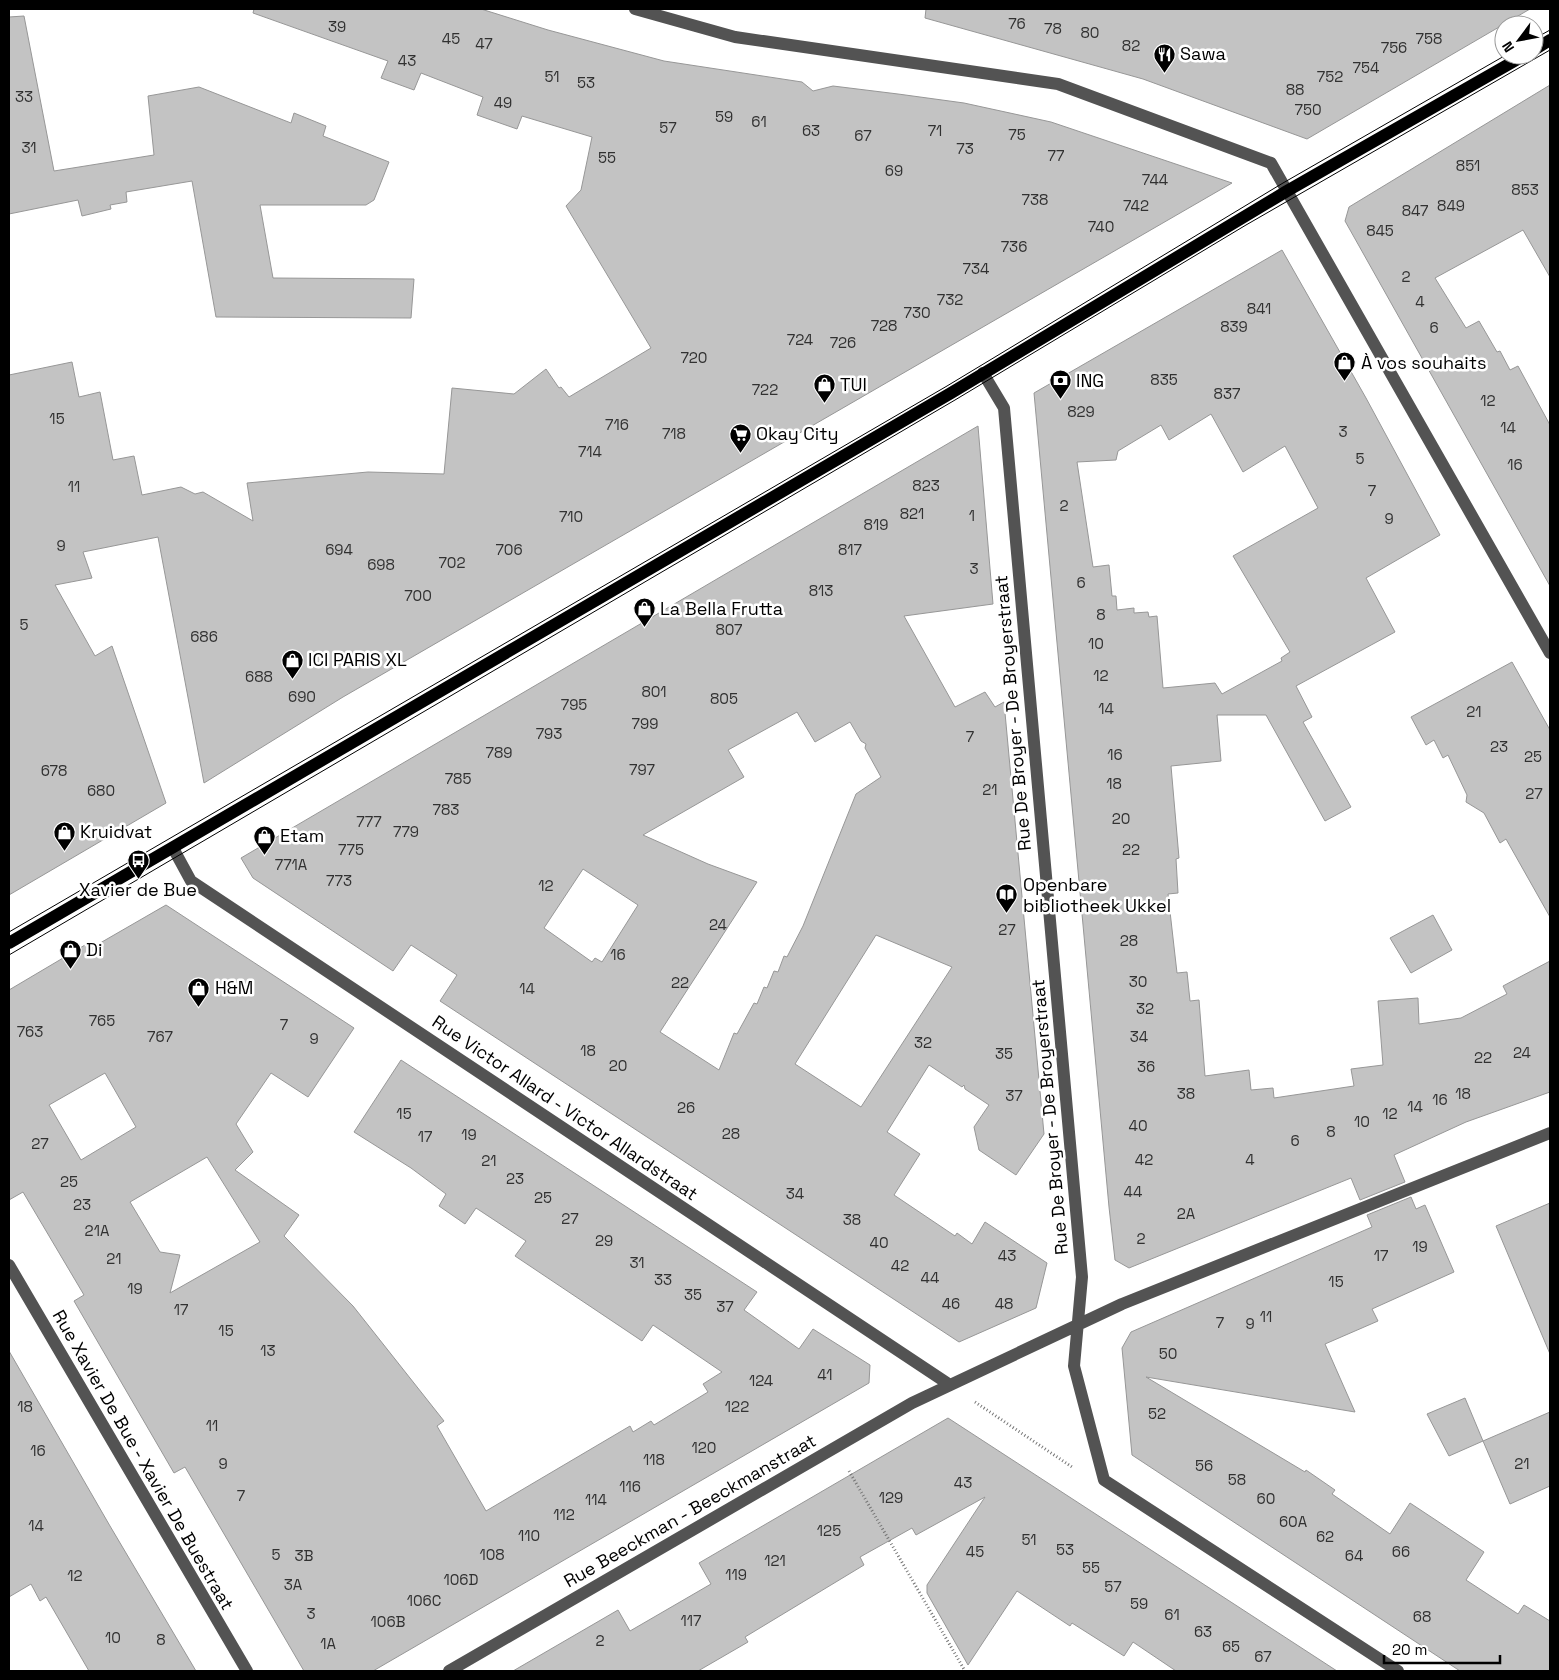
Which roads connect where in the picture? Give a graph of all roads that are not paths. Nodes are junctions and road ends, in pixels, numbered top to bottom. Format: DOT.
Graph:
graph roads {
  1 [pos="635,9"];
  2 [pos="1508,65"];
  3 [pos="1287,191"];
  4 [pos="983,373"];
  5 [pos="1550,653"];
  6 [pos="173,848"];
  7 [pos="9,943"];
  8 [pos="1550,1132"];
  9 [pos="9,1265"];
  10 [pos="1078,1325"];
  11 [pos="950,1385"];
  12 [pos="246,1671"];
  13 [pos="449,1671"];
  14 [pos="1398,1671"];
  1 -- 3 [label="street"];
  2 -- 3 [label="main road"];
  3 -- 4 [label="main road"];
  3 -- 5 [label="street"];
  4 -- 6 [label="main road"];
  4 -- 10 [label="street, Rue De Broyer - De Broyerstraat"];
  6 -- 7 [label="main road"];
  6 -- 11 [label="street, Rue Victor Allard - Victor Allardstraat"];
  8 -- 10 [label="street, Rue Beeckman - Beeckmanstraat"];
  9 -- 12 [label="street, Rue Xavier De Bue - Xavier De Buestraat"];
  10 -- 11 [label="street, Rue Beeckman - Beeckmanstraat"];
  10 -- 14 [label="street"];
  11 -- 13 [label="street, Rue Beeckman - Beeckmanstraat"];
}
